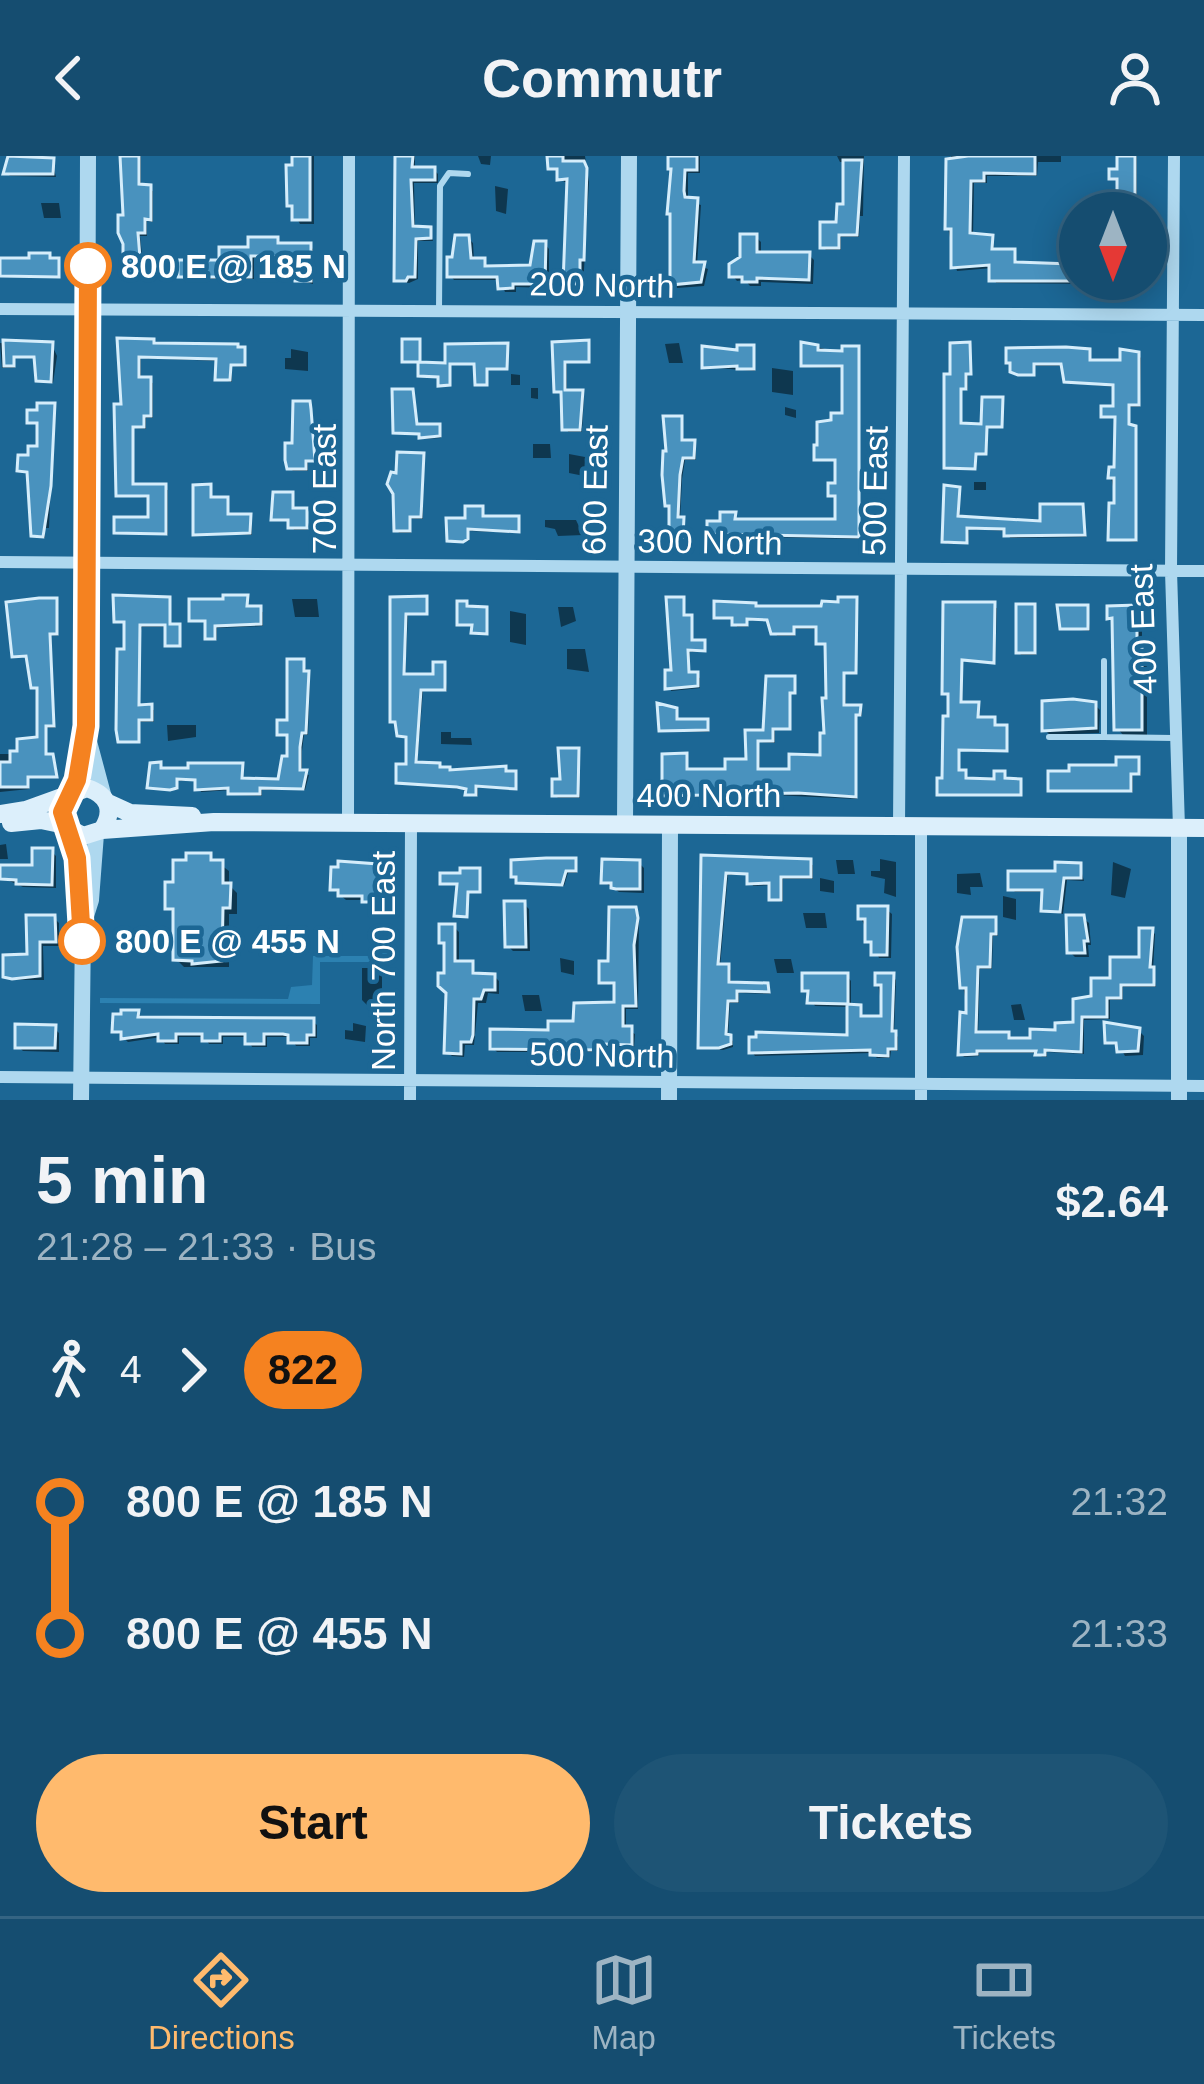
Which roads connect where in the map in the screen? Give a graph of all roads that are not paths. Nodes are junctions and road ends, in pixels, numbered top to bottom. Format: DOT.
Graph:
graph roads {
  1 [pos="88,156"];
  2 [pos="350,156"];
  3 [pos="629,156"];
  4 [pos="904,156"];
  5 [pos="1174,156"];
  6 [pos="468,173"];
  7 [pos="88,308"];
  8 [pos="0,309"];
  9 [pos="352,309"];
  10 [pos="439,310"];
  11 [pos="628,311"];
  12 [pos="905,314"];
  13 [pos="1172,315"];
  14 [pos="1204,315"];
  15 [pos="0,562"];
  16 [pos="86,562"];
  17 [pos="350,567"];
  18 [pos="624,568"];
  19 [pos="900,571"];
  20 [pos="1171,571"];
  21 [pos="1204,571"];
  22 [pos="1104,661"];
  23 [pos="86,726"];
  24 [pos="1049,737"];
  25 [pos="1104,737"];
  26 [pos="1176,739"];
  27 [pos="69,795"];
  28 [pos="105,799"];
  29 [pos="0,814"];
  30 [pos="214,822"];
  31 [pos="348,822"];
  32 [pos="0,823"];
  33 [pos="411,823"];
  34 [pos="625,824"];
  35 [pos="670,825"];
  36 [pos="899,826"];
  37 [pos="921,826"];
  38 [pos="67,827"];
  39 [pos="1179,828"];
  40 [pos="1204,828"];
  41 [pos="99,832"];
  42 [pos="82,926"];
  43 [pos="0,1077"];
  44 [pos="81,1078"];
  45 [pos="410,1080"];
  46 [pos="922,1083"];
  47 [pos="1204,1086"];
  48 [pos="669,1092"];
  49 [pos="1179,1093"];
  50 [pos="81,1100"];
  51 [pos="410,1100"];
  52 [pos="921,1100"];
  1 -- 7 [label="street"];
  2 -- 9 [label="street, 700 East"];
  3 -- 11 [label="street, 600 East"];
  4 -- 12 [label="street, 500 East"];
  5 -- 13 [label="street, 400 East"];
  6 -- 10 [label="lane"];
  7 -- 8 [label="street, 200 North"];
  7 -- 9 [label="street, 200 North"];
  7 -- 16 [label="street"];
  9 -- 10 [label="street, 200 North"];
  9 -- 17 [label="street, 700 East"];
  10 -- 11 [label="street, 200 North"];
  11 -- 12 [label="street, 200 North"];
  11 -- 18 [label="street, 600 East"];
  12 -- 13 [label="street, 200 North"];
  12 -- 19 [label="street, 500 East"];
  13 -- 14 [label="street, 200 North"];
  13 -- 20 [label="street, 400 East"];
  15 -- 16 [label="street, 300 North"];
  16 -- 17 [label="street, 300 North"];
  16 -- 23 [label="street"];
  17 -- 18 [label="street, 300 North"];
  17 -- 31 [label="street, 700 East"];
  18 -- 19 [label="street, 300 North"];
  18 -- 34 [label="street, 600 East"];
  19 -- 20 [label="street, 300 North"];
  19 -- 36 [label="street, 500 East"];
  20 -- 21 [label="street, 300 North"];
  20 -- 26 [label="street, 400 East"];
  22 -- 25 [label="lane"];
  23 -- 27 [label="street"];
  23 -- 28 [label="street"];
  24 -- 25 [label="lane"];
  25 -- 26 [label="lane"];
  26 -- 39 [label="street, 400 East"];
  27 -- 28 [label="main road"];
  27 -- 29 [label="main road"];
  27 -- 38 [label="main road"];
  28 -- 30 [label="main road"];
  28 -- 41 [label="main road"];
  30 -- 31 [label="main road, 400 North"];
  30 -- 41 [label="main road"];
  31 -- 33 [label="main road, 400 North"];
  32 -- 38 [label="main road"];
  33 -- 34 [label="main road, 400 North"];
  33 -- 45 [label="street, North 700 East"];
  34 -- 35 [label="main road, 400 North"];
  35 -- 36 [label="main road, 400 North"];
  35 -- 48 [label="street"];
  36 -- 37 [label="main road, 400 North"];
  37 -- 39 [label="main road, 400 North"];
  37 -- 46 [label="street"];
  38 -- 41 [label="main road"];
  38 -- 42 [label="street"];
  39 -- 40 [label="main road, 400 North"];
  39 -- 49 [label="street, 400 East"];
  41 -- 42 [label="street"];
  42 -- 44 [label="street"];
  43 -- 44 [label="street, 500 North"];
  44 -- 45 [label="street, 500 North"];
  44 -- 50 [label="street"];
  45 -- 48 [label="street, 500 North"];
  45 -- 51 [label="street, North 700 East"];
  46 -- 48 [label="street, 500 North"];
  46 -- 49 [label="street, 500 North"];
  46 -- 52 [label="street"];
  47 -- 49 [label="street, 500 North"];
}
